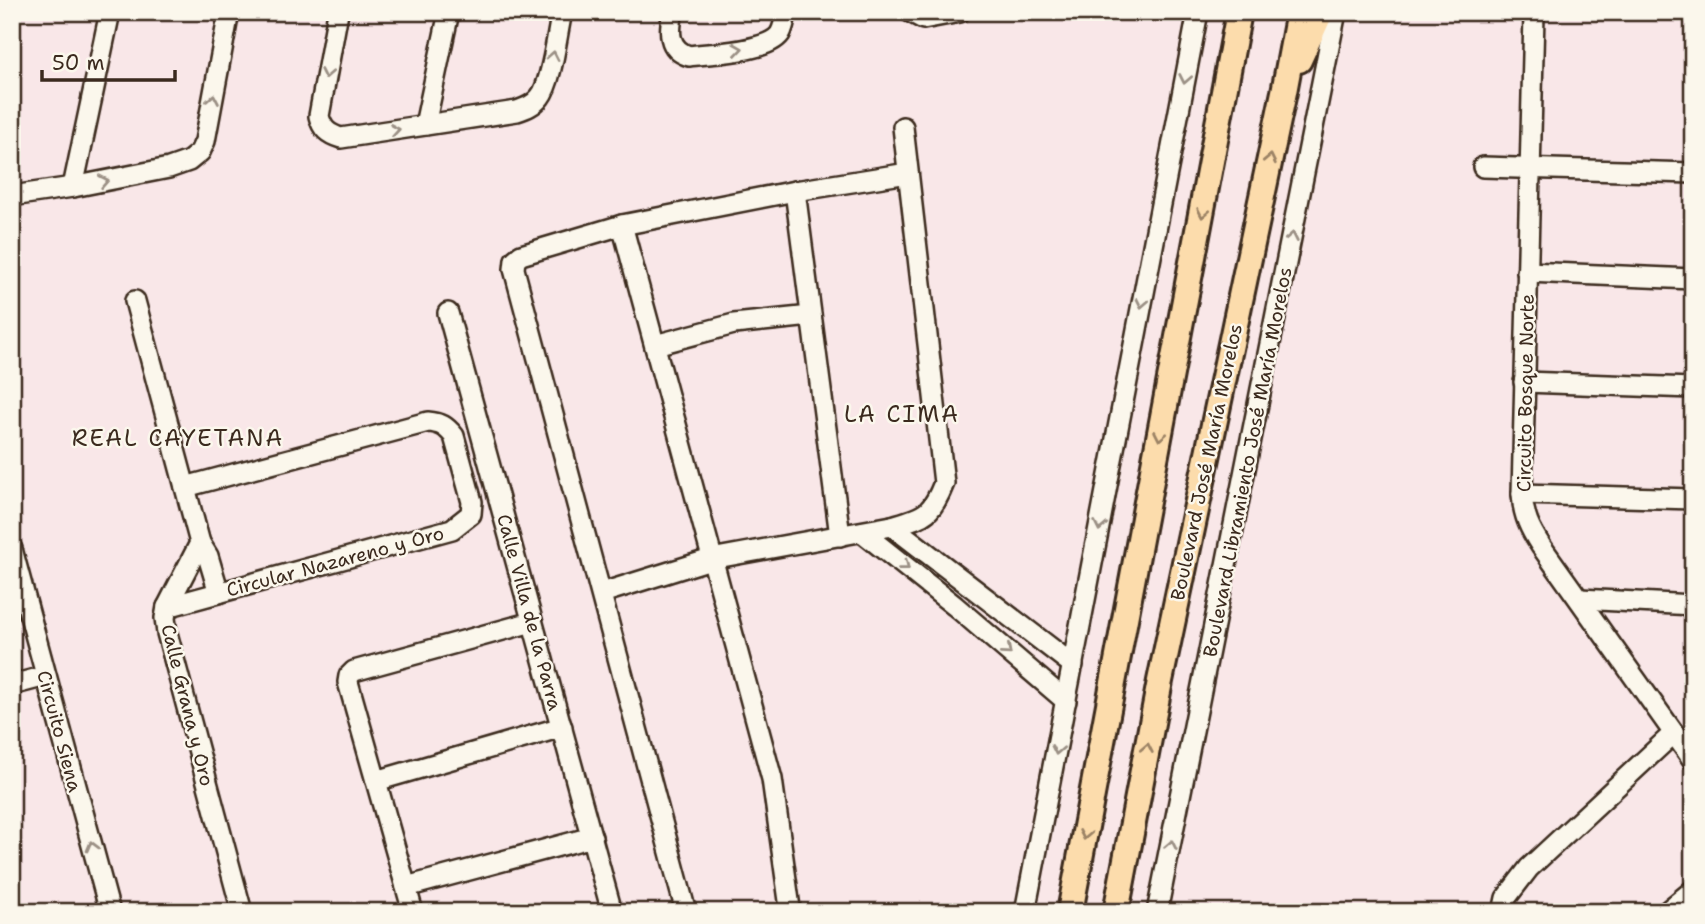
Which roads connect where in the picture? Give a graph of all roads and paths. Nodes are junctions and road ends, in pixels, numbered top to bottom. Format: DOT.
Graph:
graph roads {
  1 [pos="110,12"];
  2 [pos="229,12"];
  3 [pos="338,12"];
  4 [pos="449,12"];
  5 [pos="562,12"];
  6 [pos="673,12"];
  7 [pos="960,12"];
  8 [pos="1198,12"];
  9 [pos="1233,12"];
  10 [pos="1239,12"];
  11 [pos="1299,12"];
  12 [pos="1321,12"];
  13 [pos="1336,12"];
  14 [pos="916,15"];
  15 [pos="1534,15"];
  16 [pos="785,18"];
  17 [pos="1232,49"];
  18 [pos="1284,92"];
  19 [pos="425,125"];
  20 [pos="903,127"];
  21 [pos="1483,167"];
  22 [pos="1529,169"];
  23 [pos="908,173"];
  24 [pos="1693,173"];
  25 [pos="73,187"];
  26 [pos="795,191"];
  27 [pos="12,196"];
  28 [pos="622,225"];
  29 [pos="1527,272"];
  30 [pos="1693,279"];
  31 [pos="135,301"];
  32 [pos="448,313"];
  33 [pos="811,316"];
  34 [pos="654,345"];
  35 [pos="1524,382"];
  36 [pos="1693,388"];
  37 [pos="185,488"];
  38 [pos="1521,494"];
  39 [pos="1693,499"];
  40 [pos="892,526"];
  41 [pos="862,532"];
  42 [pos="840,536"];
  43 [pos="200,544"];
  44 [pos="12,550"];
  45 [pos="711,559"];
  46 [pos="219,593"];
  47 [pos="601,593"];
  48 [pos="1580,599"];
  49 [pos="993,603"];
  50 [pos="1693,605"];
  51 [pos="167,607"];
  52 [pos="532,622"];
  53 [pos="976,624"];
  54 [pos="1073,665"];
  55 [pos="46,676"];
  56 [pos="12,685"];
  57 [pos="1066,701"];
  58 [pos="562,727"];
  59 [pos="1674,733"];
  60 [pos="1693,760"];
  61 [pos="376,781"];
  62 [pos="592,836"];
  63 [pos="406,887"];
  64 [pos="1693,890"];
  65 [pos="110,912"];
  66 [pos="242,912"];
  67 [pos="413,912"];
  68 [pos="612,912"];
  69 [pos="686,912"];
  70 [pos="789,912"];
  71 [pos="1025,912"];
  72 [pos="1070,912"];
  73 [pos="1116,912"];
  74 [pos="1157,912"];
  75 [pos="1503,912"];
  76 [pos="1666,912"];
  1 -- 25 [label="street"];
  25 -- 2 [label="street, one-way"];
  3 -- 19 [label="street, one-way"];
  4 -- 19 [label="street"];
  19 -- 5 [label="street, one-way"];
  6 -- 16 [label="street, one-way"];
  7 -- 14 [label="street"];
  8 -- 54 [label="street, one-way"];
  9 -- 17 [label="main road"];
  10 -- 17 [label="main road"];
  11 -- 18 [label="main road, Boulevard José María Morelos"];
  12 -- 18 [label="main road"];
  74 -- 13 [label="street, Boulevard Libramiento José María Morelos, one-way"];
  15 -- 22 [label="street, Circuito Bosque Norte"];
  17 -- 72 [label="main road, one-way"];
  73 -- 18 [label="main road, Boulevard José María Morelos, one-way"];
  20 -- 23 [label="street"];
  21 -- 22 [label="street"];
  22 -- 24 [label="street"];
  22 -- 29 [label="street, Circuito Bosque Norte"];
  23 -- 26 [label="street"];
  23 -- 40 [label="street"];
  25 -- 27 [label="street"];
  26 -- 28 [label="street"];
  26 -- 33 [label="street"];
  28 -- 34 [label="street"];
  28 -- 47 [label="street"];
  29 -- 30 [label="street"];
  29 -- 35 [label="street, Circuito Bosque Norte"];
  31 -- 37 [label="street"];
  32 -- 52 [label="street, Calle Villa de la Parra"];
  33 -- 34 [label="street"];
  33 -- 42 [label="street"];
  34 -- 45 [label="street"];
  35 -- 36 [label="street"];
  35 -- 38 [label="street, Circuito Bosque Norte"];
  37 -- 43 [label="street"];
  37 -- 46 [label="street, Circular Nazareno y Oro"];
  38 -- 39 [label="street"];
  38 -- 48 [label="street, Circuito Bosque Norte"];
  40 -- 41 [label="street"];
  40 -- 49 [label="street"];
  41 -- 42 [label="street"];
  41 -- 53 [label="street, one-way"];
  42 -- 45 [label="street"];
  43 -- 46 [label="street"];
  43 -- 51 [label="street, Calle Grana y Oro"];
  44 -- 55 [label="street, Circuito Siena"];
  45 -- 47 [label="street"];
  45 -- 70 [label="street"];
  46 -- 51 [label="street, Circular Nazareno y Oro"];
  47 -- 69 [label="street"];
  48 -- 50 [label="street"];
  48 -- 59 [label="street, Circuito Bosque Norte"];
  49 -- 53 [label="street"];
  49 -- 54 [label="street"];
  51 -- 66 [label="street, Calle Grana y Oro"];
  52 -- 58 [label="street, Calle Villa de la Parra"];
  52 -- 61 [label="street"];
  53 -- 57 [label="street, one-way"];
  54 -- 57 [label="street"];
  55 -- 56 [label="street"];
  65 -- 55 [label="street, Circuito Siena, one-way"];
  57 -- 71 [label="street, one-way"];
  58 -- 61 [label="street"];
  58 -- 62 [label="street, Calle Villa de la Parra"];
  59 -- 60 [label="street, Circuito Bosque Norte"];
  59 -- 75 [label="street"];
  61 -- 63 [label="street"];
  62 -- 63 [label="street"];
  62 -- 68 [label="street, Calle Villa de la Parra"];
  63 -- 67 [label="street"];
  64 -- 76 [label="street"];
}
